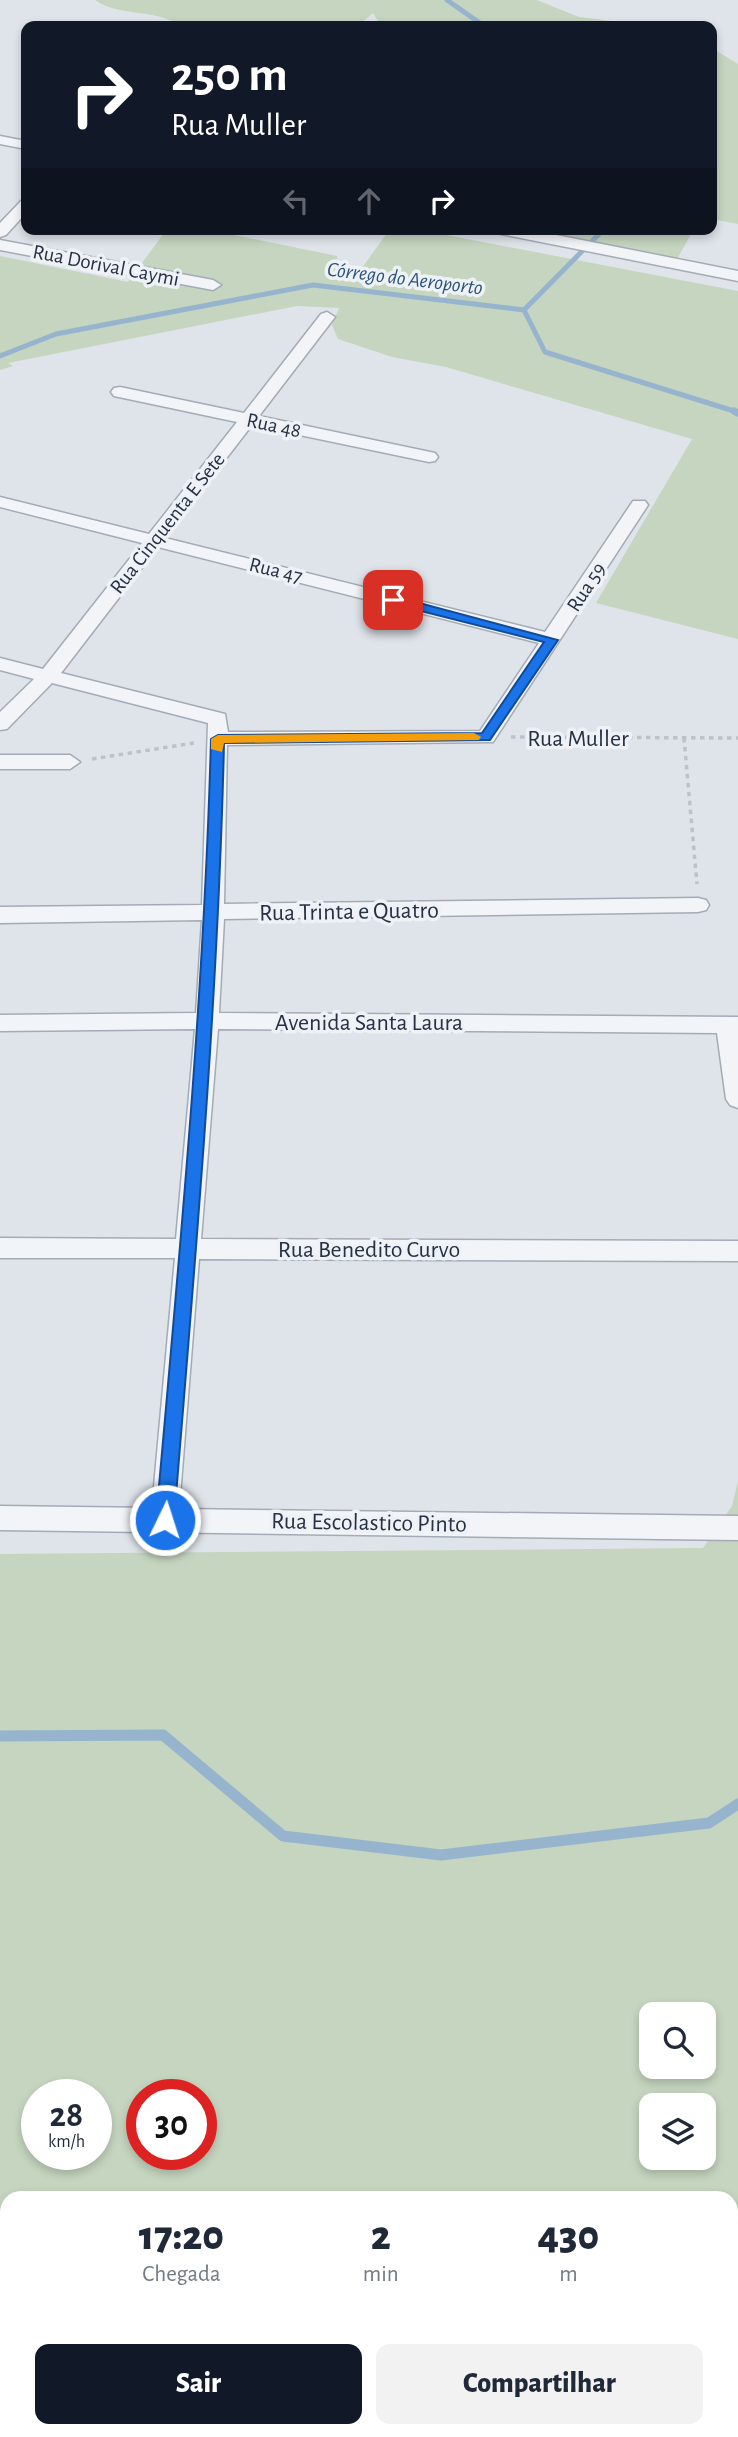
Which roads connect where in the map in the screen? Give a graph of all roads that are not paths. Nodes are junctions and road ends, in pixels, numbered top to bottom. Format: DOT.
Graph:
graph roads {
  1 [pos="0,141"];
  2 [pos="21,144"];
  3 [pos="21,209"];
  4 [pos="0,232"];
  5 [pos="531,235"];
  6 [pos="0,245"];
  7 [pos="738,276"];
  8 [pos="213,285"];
  9 [pos="327,317"];
  10 [pos="120,392"];
  11 [pos="247,419"];
  12 [pos="429,457"];
  13 [pos="0,502"];
  14 [pos="639,505"];
  15 [pos="155,539"];
  16 [pos="552,640"];
  17 [pos="0,664"];
  18 [pos="49,675"];
  19 [pos="0,724"];
  20 [pos="218,739"];
  21 [pos="0,762"];
  22 [pos="70,762"];
  23 [pos="698,905"];
  24 [pos="213,913"];
  25 [pos="0,915"];
  26 [pos="206,1021"];
  27 [pos="0,1023"];
  28 [pos="732,1024"];
  29 [pos="738,1099"];
  30 [pos="0,1248"];
  31 [pos="186,1249"];
  32 [pos="738,1251"];
  33 [pos="0,1518"];
  34 [pos="165,1520"];
  35 [pos="738,1528"];
  1 -- 2 [label="street"];
  3 -- 4 [label="street"];
  5 -- 7 [label="street"];
  6 -- 8 [label="street, Rua Dorival Caymi"];
  9 -- 11 [label="street, Rua Cinquenta E Sete"];
  10 -- 11 [label="street, Rua 48"];
  11 -- 12 [label="street, Rua 48"];
  11 -- 15 [label="street, Rua Cinquenta E Sete"];
  13 -- 15 [label="street, Rua 47"];
  14 -- 16 [label="street, Rua 59"];
  15 -- 16 [label="street, Rua 47"];
  15 -- 18 [label="street, Rua Cinquenta E Sete"];
  16 -- 20 [label="street, Rua 59"];
  17 -- 18 [label="street"];
  18 -- 19 [label="street, Rua Cinquenta E Sete"];
  18 -- 20 [label="street"];
  20 -- 24 [label="street"];
  21 -- 22 [label="street"];
  23 -- 24 [label="street, Rua Trinta e Quatro"];
  24 -- 25 [label="street, Rua Trinta e Quatro"];
  24 -- 26 [label="street"];
  26 -- 27 [label="street, Avenida Santa Laura"];
  26 -- 28 [label="street, Avenida Santa Laura"];
  26 -- 31 [label="street"];
  28 -- 29 [label="street"];
  30 -- 31 [label="street, Rua Benedito Curvo"];
  31 -- 32 [label="street, Rua Benedito Curvo"];
  31 -- 34 [label="street"];
  33 -- 34 [label="street, Rua Escolastico Pinto"];
  34 -- 35 [label="street, Rua Escolastico Pinto"];
}
